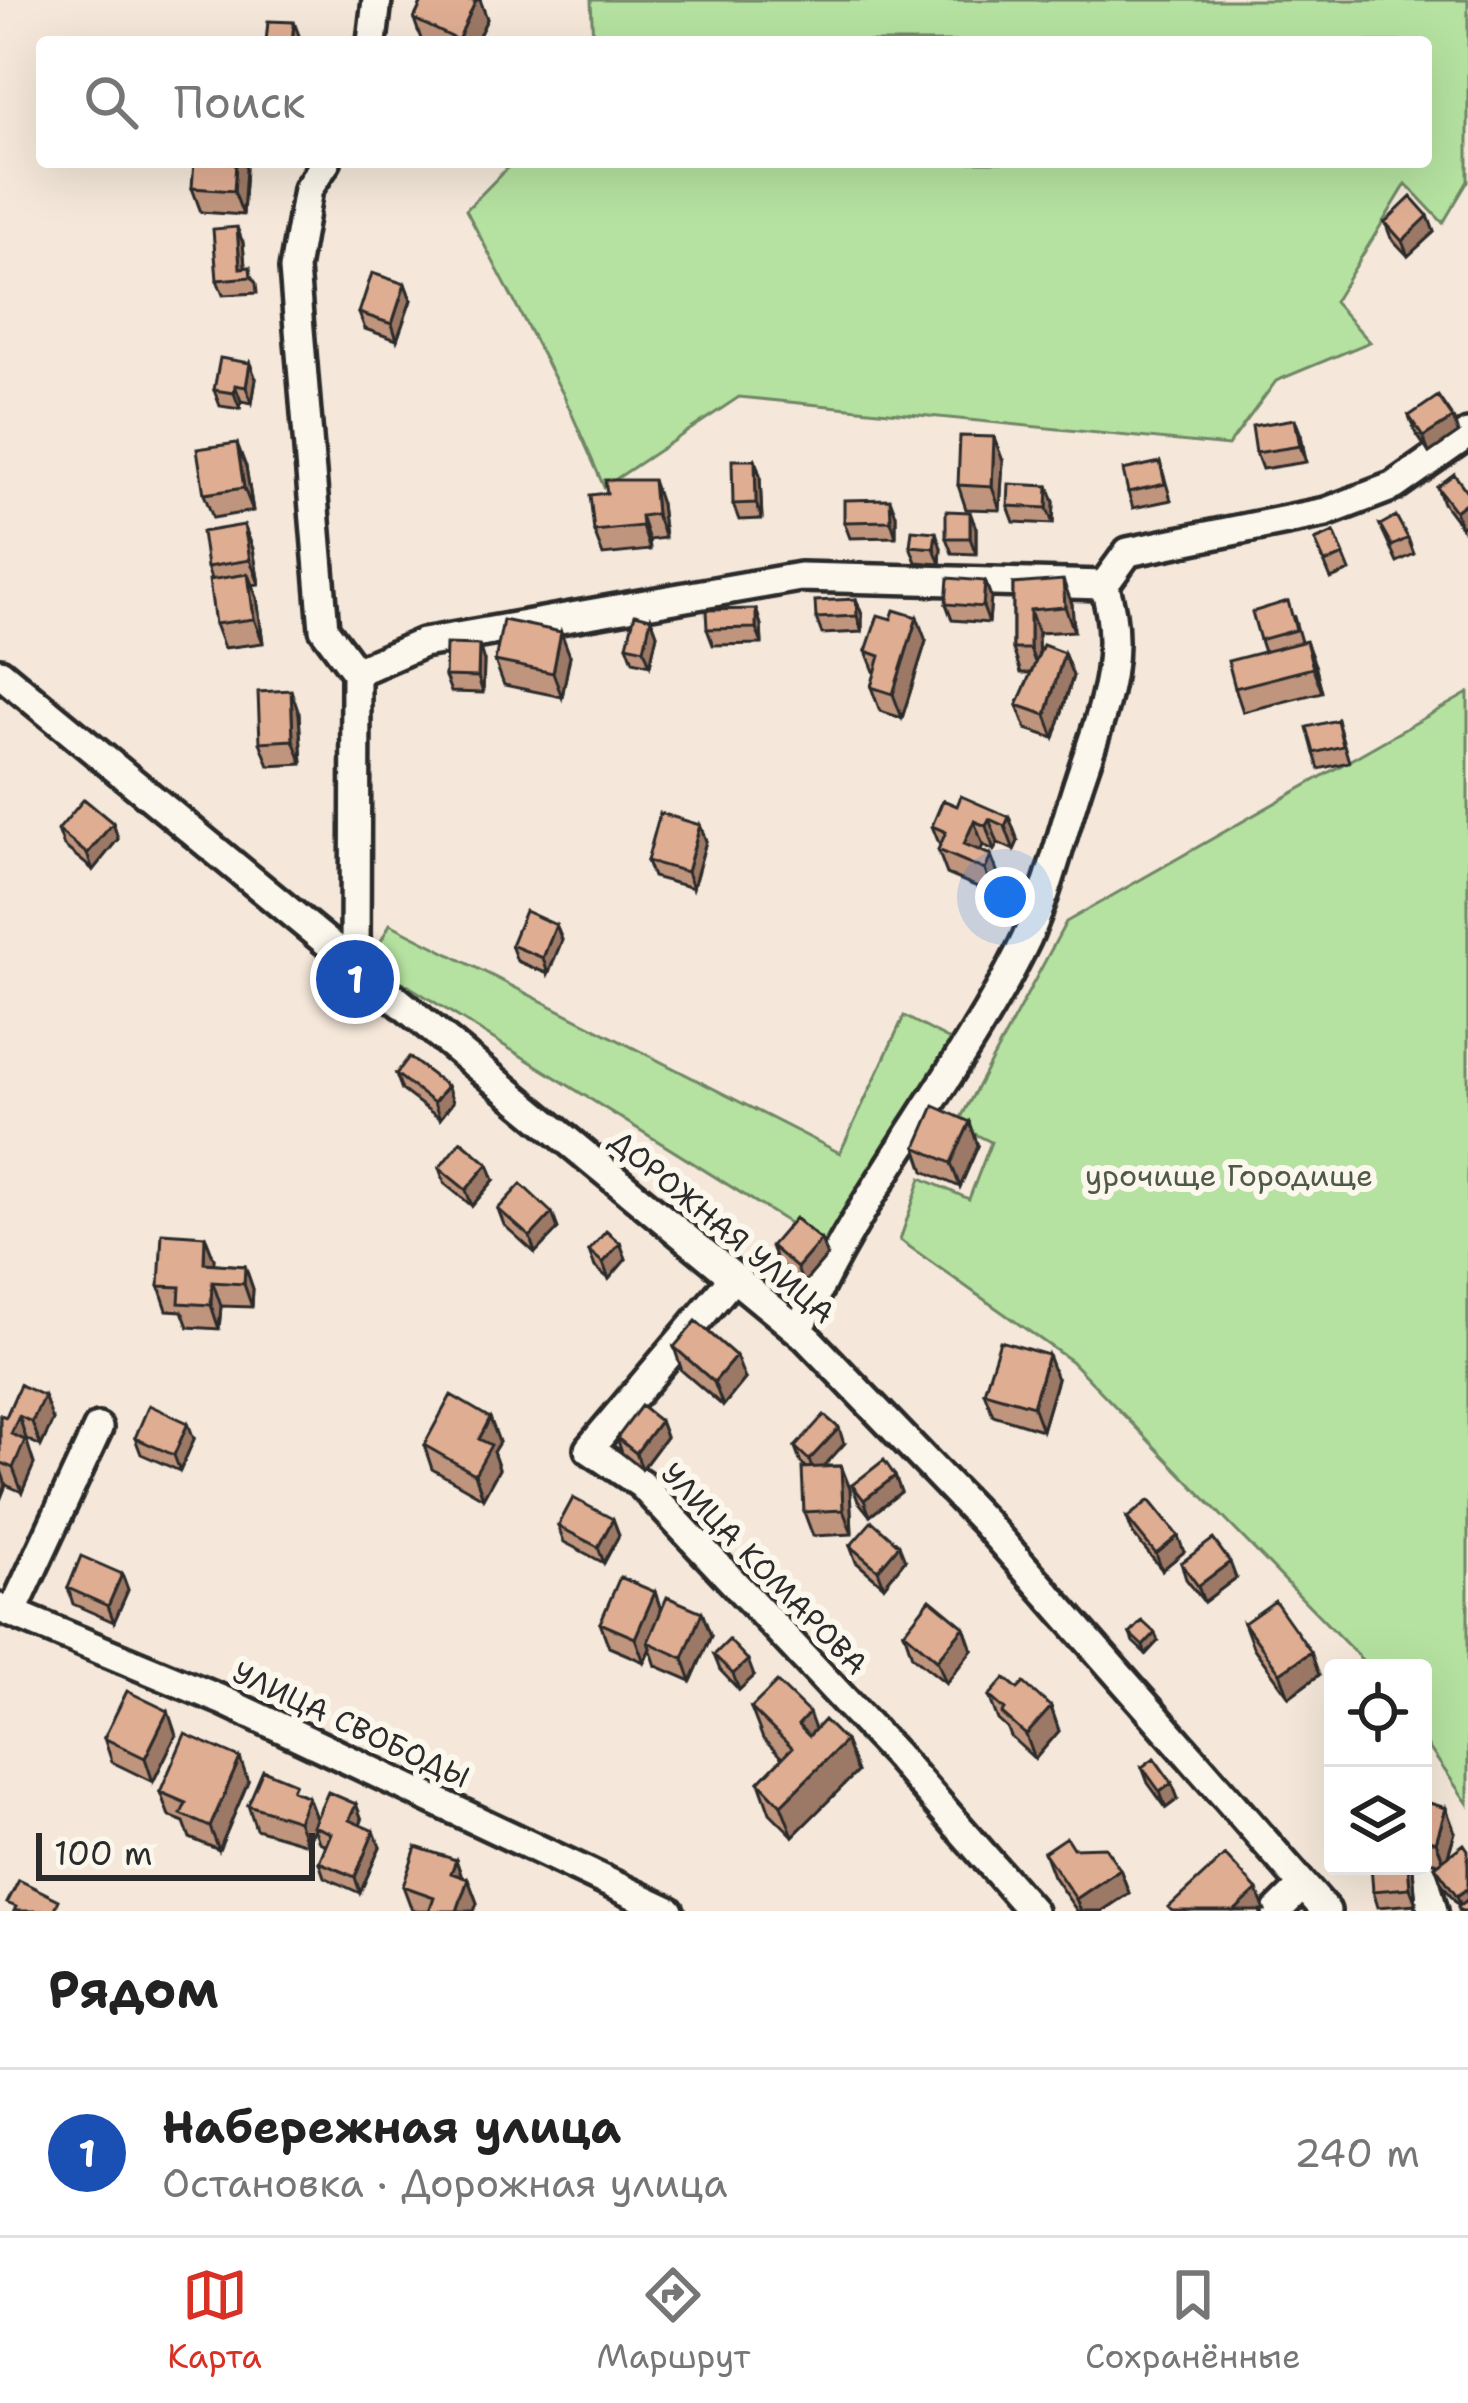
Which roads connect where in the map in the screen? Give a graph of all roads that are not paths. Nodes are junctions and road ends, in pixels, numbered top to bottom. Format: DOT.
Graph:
graph roads {
  1 [pos="377,0"];
  2 [pos="373,36"];
  3 [pos="322,168"];
  4 [pos="1468,434"];
  5 [pos="1104,585"];
  6 [pos="356,672"];
  7 [pos="0,673"];
  8 [pos="356,965"];
  9 [pos="733,1278"];
  10 [pos="799,1331"];
  11 [pos="98,1428"];
  12 [pos="6,1610"];
  13 [pos="1424,1875"];
  14 [pos="1303,1885"];
  15 [pos="669,1911"];
  16 [pos="1032,1911"];
  17 [pos="1276,1911"];
  18 [pos="1326,1911"];
  19 [pos="1433,1911"];
  1 -- 2 [label="street"];
  3 -- 6 [label="street"];
  4 -- 5 [label="street"];
  5 -- 6 [label="street"];
  5 -- 10 [label="street"];
  6 -- 8 [label="street"];
  7 -- 8 [label="street, ДОРОЖНАЯ УЛИЦА"];
  8 -- 9 [label="street, ДОРОЖНАЯ УЛИЦА"];
  9 -- 10 [label="street, ДОРОЖНАЯ УЛИЦА"];
  9 -- 16 [label="street, УЛИЦА КОМАРОВА"];
  10 -- 14 [label="street, ДОРОЖНАЯ УЛИЦА"];
  11 -- 12 [label="street"];
  12 -- 15 [label="street, УЛИЦА СВОБОДЫ"];
  13 -- 19 [label="street"];
  14 -- 17 [label="street"];
  14 -- 18 [label="street, ДОРОЖНАЯ УЛИЦА"];
}
